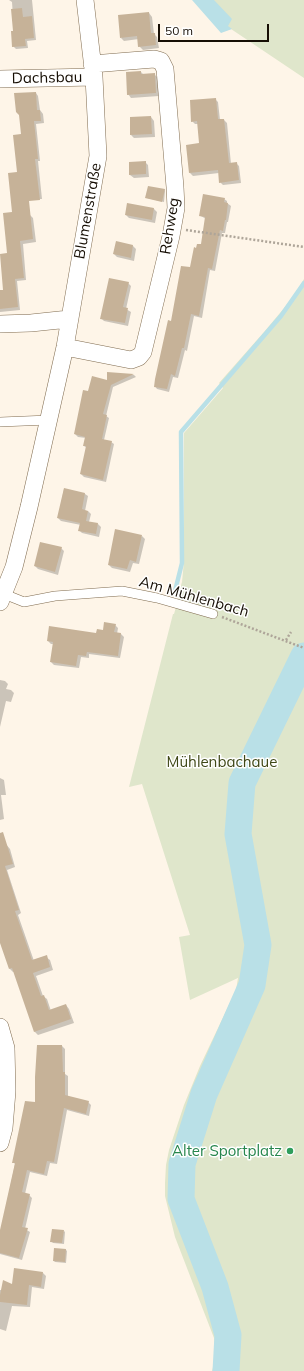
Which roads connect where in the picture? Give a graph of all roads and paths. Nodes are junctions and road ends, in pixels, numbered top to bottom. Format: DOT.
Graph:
graph roads {
  1 [pos="85,0"];
  2 [pos="93,71"];
  3 [pos="0,79"];
  4 [pos="172,228"];
  5 [pos="304,247"];
  6 [pos="69,319"];
  7 [pos="0,324"];
  8 [pos="65,347"];
  9 [pos="49,420"];
  10 [pos="0,422"];
  11 [pos="1,596"];
  12 [pos="213,614"];
  13 [pos="291,632"];
  14 [pos="286,640"];
  15 [pos="304,648"];
  16 [pos="0,1027"];
  17 [pos="0,1143"];
  1 -- 2 [label="street, Blumenstraße"];
  2 -- 3 [label="street, Dachsbau"];
  2 -- 4 [label="street, Rehweg"];
  2 -- 6 [label="street, Blumenstraße"];
  4 -- 5 [label="path"];
  4 -- 8 [label="street, Rehweg"];
  6 -- 7 [label="street"];
  6 -- 8 [label="street, Blumenstraße"];
  8 -- 9 [label="street, Blumenstraße"];
  9 -- 10 [label="lane"];
  9 -- 11 [label="street, Blumenstraße"];
  11 -- 12 [label="lane, Am Mühlenbach"];
  12 -- 14 [label="path, Am Mühlenbach"];
  13 -- 14 [label="path"];
  14 -- 15 [label="path, Am Mühlenbach"];
  16 -- 17 [label="street"];
}
